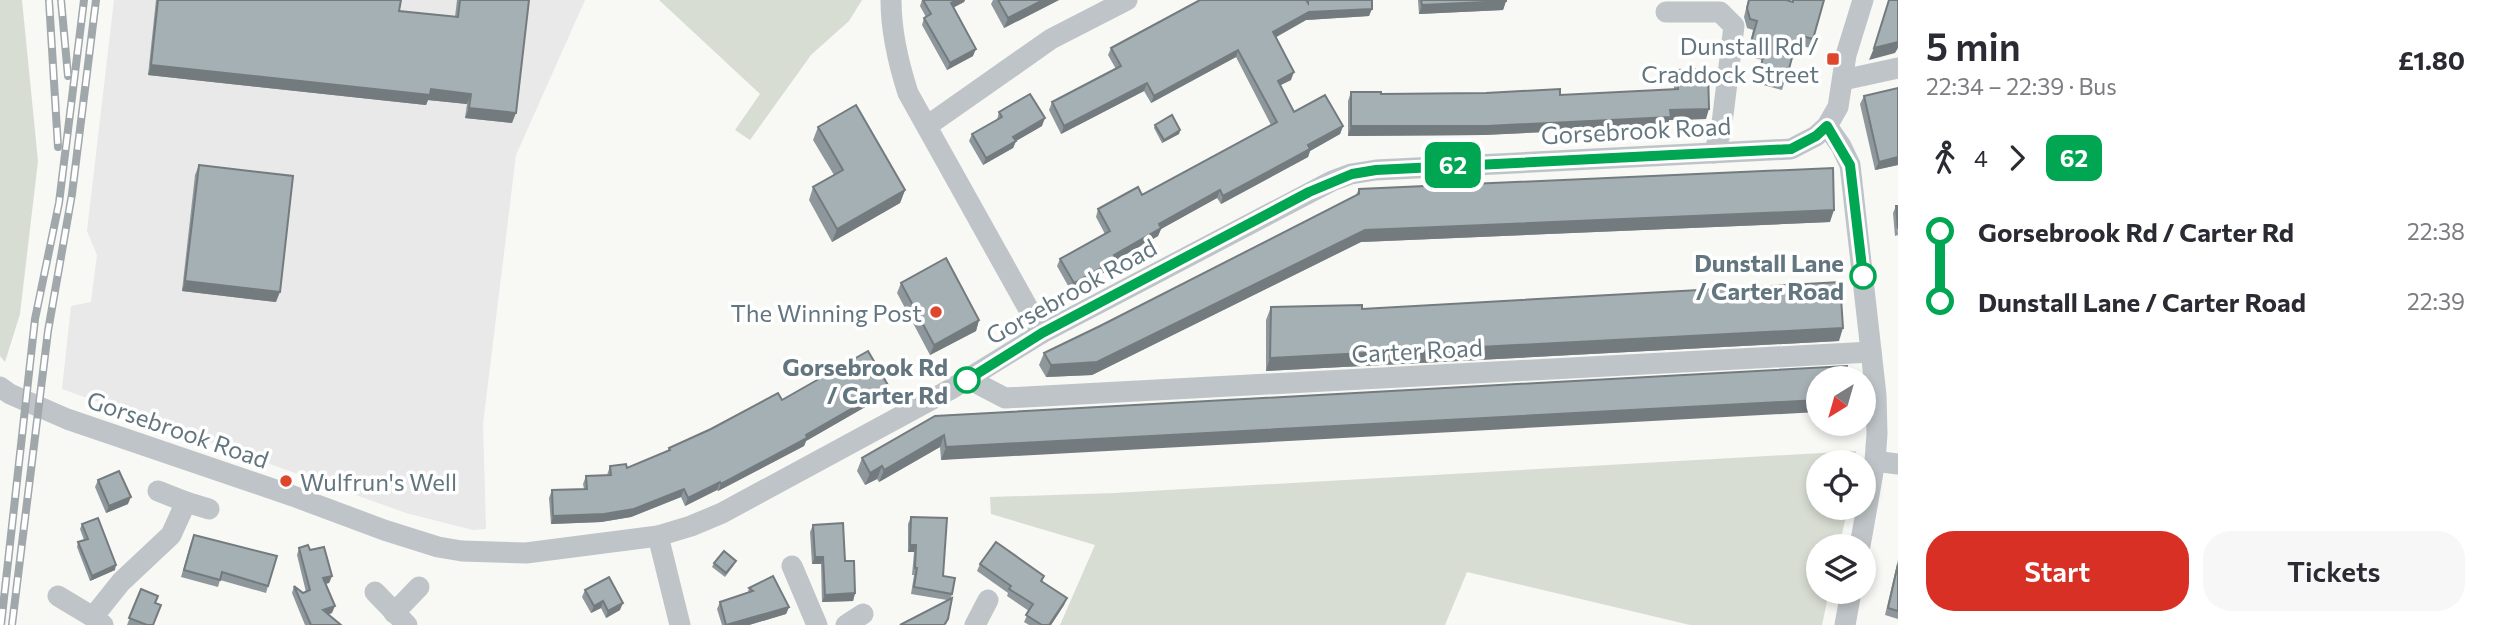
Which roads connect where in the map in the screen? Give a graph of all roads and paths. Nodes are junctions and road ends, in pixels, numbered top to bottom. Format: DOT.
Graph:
graph roads {
  1 [pos="891,0"];
  2 [pos="1127,0"];
  3 [pos="1863,0"];
  4 [pos="1666,12"];
  5 [pos="1898,68"];
  6 [pos="1843,80"];
  7 [pos="927,125"];
  8 [pos="1827,126"];
  9 [pos="1714,153"];
  10 [pos="1042,333"];
  11 [pos="1871,352"];
  12 [pos="973,376"];
  13 [pos="0,387"];
  14 [pos="1875,450"];
  15 [pos="1876,461"];
  16 [pos="1898,464"];
  17 [pos="158,491"];
  18 [pos="186,502"];
  19 [pos="209,509"];
  20 [pos="658,536"];
  21 [pos="792,566"];
  22 [pos="419,587"];
  23 [pos="375,592"];
  24 [pos="58,596"];
  25 [pos="988,600"];
  26 [pos="1849,604"];
  27 [pos="401,619"];
  28 [pos="98,621"];
  29 [pos="680,625"];
  30 [pos="817,625"];
  31 [pos="975,625"];
  32 [pos="1845,625"];
  1 -- 7 [label="street"];
  2 -- 7 [label="street"];
  3 -- 6 [label="street"];
  4 -- 9 [label="street"];
  5 -- 6 [label="street"];
  6 -- 8 [label="street"];
  7 -- 10 [label="street"];
  8 -- 9 [label="street, Gorsebrook Road"];
  8 -- 11 [label="street"];
  9 -- 10 [label="street, Gorsebrook Road"];
  10 -- 12 [label="street, Gorsebrook Road"];
  11 -- 12 [label="street, Carter Road"];
  11 -- 14 [label="street"];
  12 -- 20 [label="street, Gorsebrook Road"];
  13 -- 20 [label="street, Gorsebrook Road"];
  15 -- 16 [label="street"];
  17 -- 18 [label="street"];
  18 -- 19 [label="street"];
  18 -- 28 [label="street"];
  20 -- 29 [label="street"];
  21 -- 30 [label="street"];
  22 -- 27 [label="street"];
  23 -- 27 [label="street"];
  24 -- 28 [label="street"];
  25 -- 31 [label="street"];
  26 -- 32 [label="street"];
}
